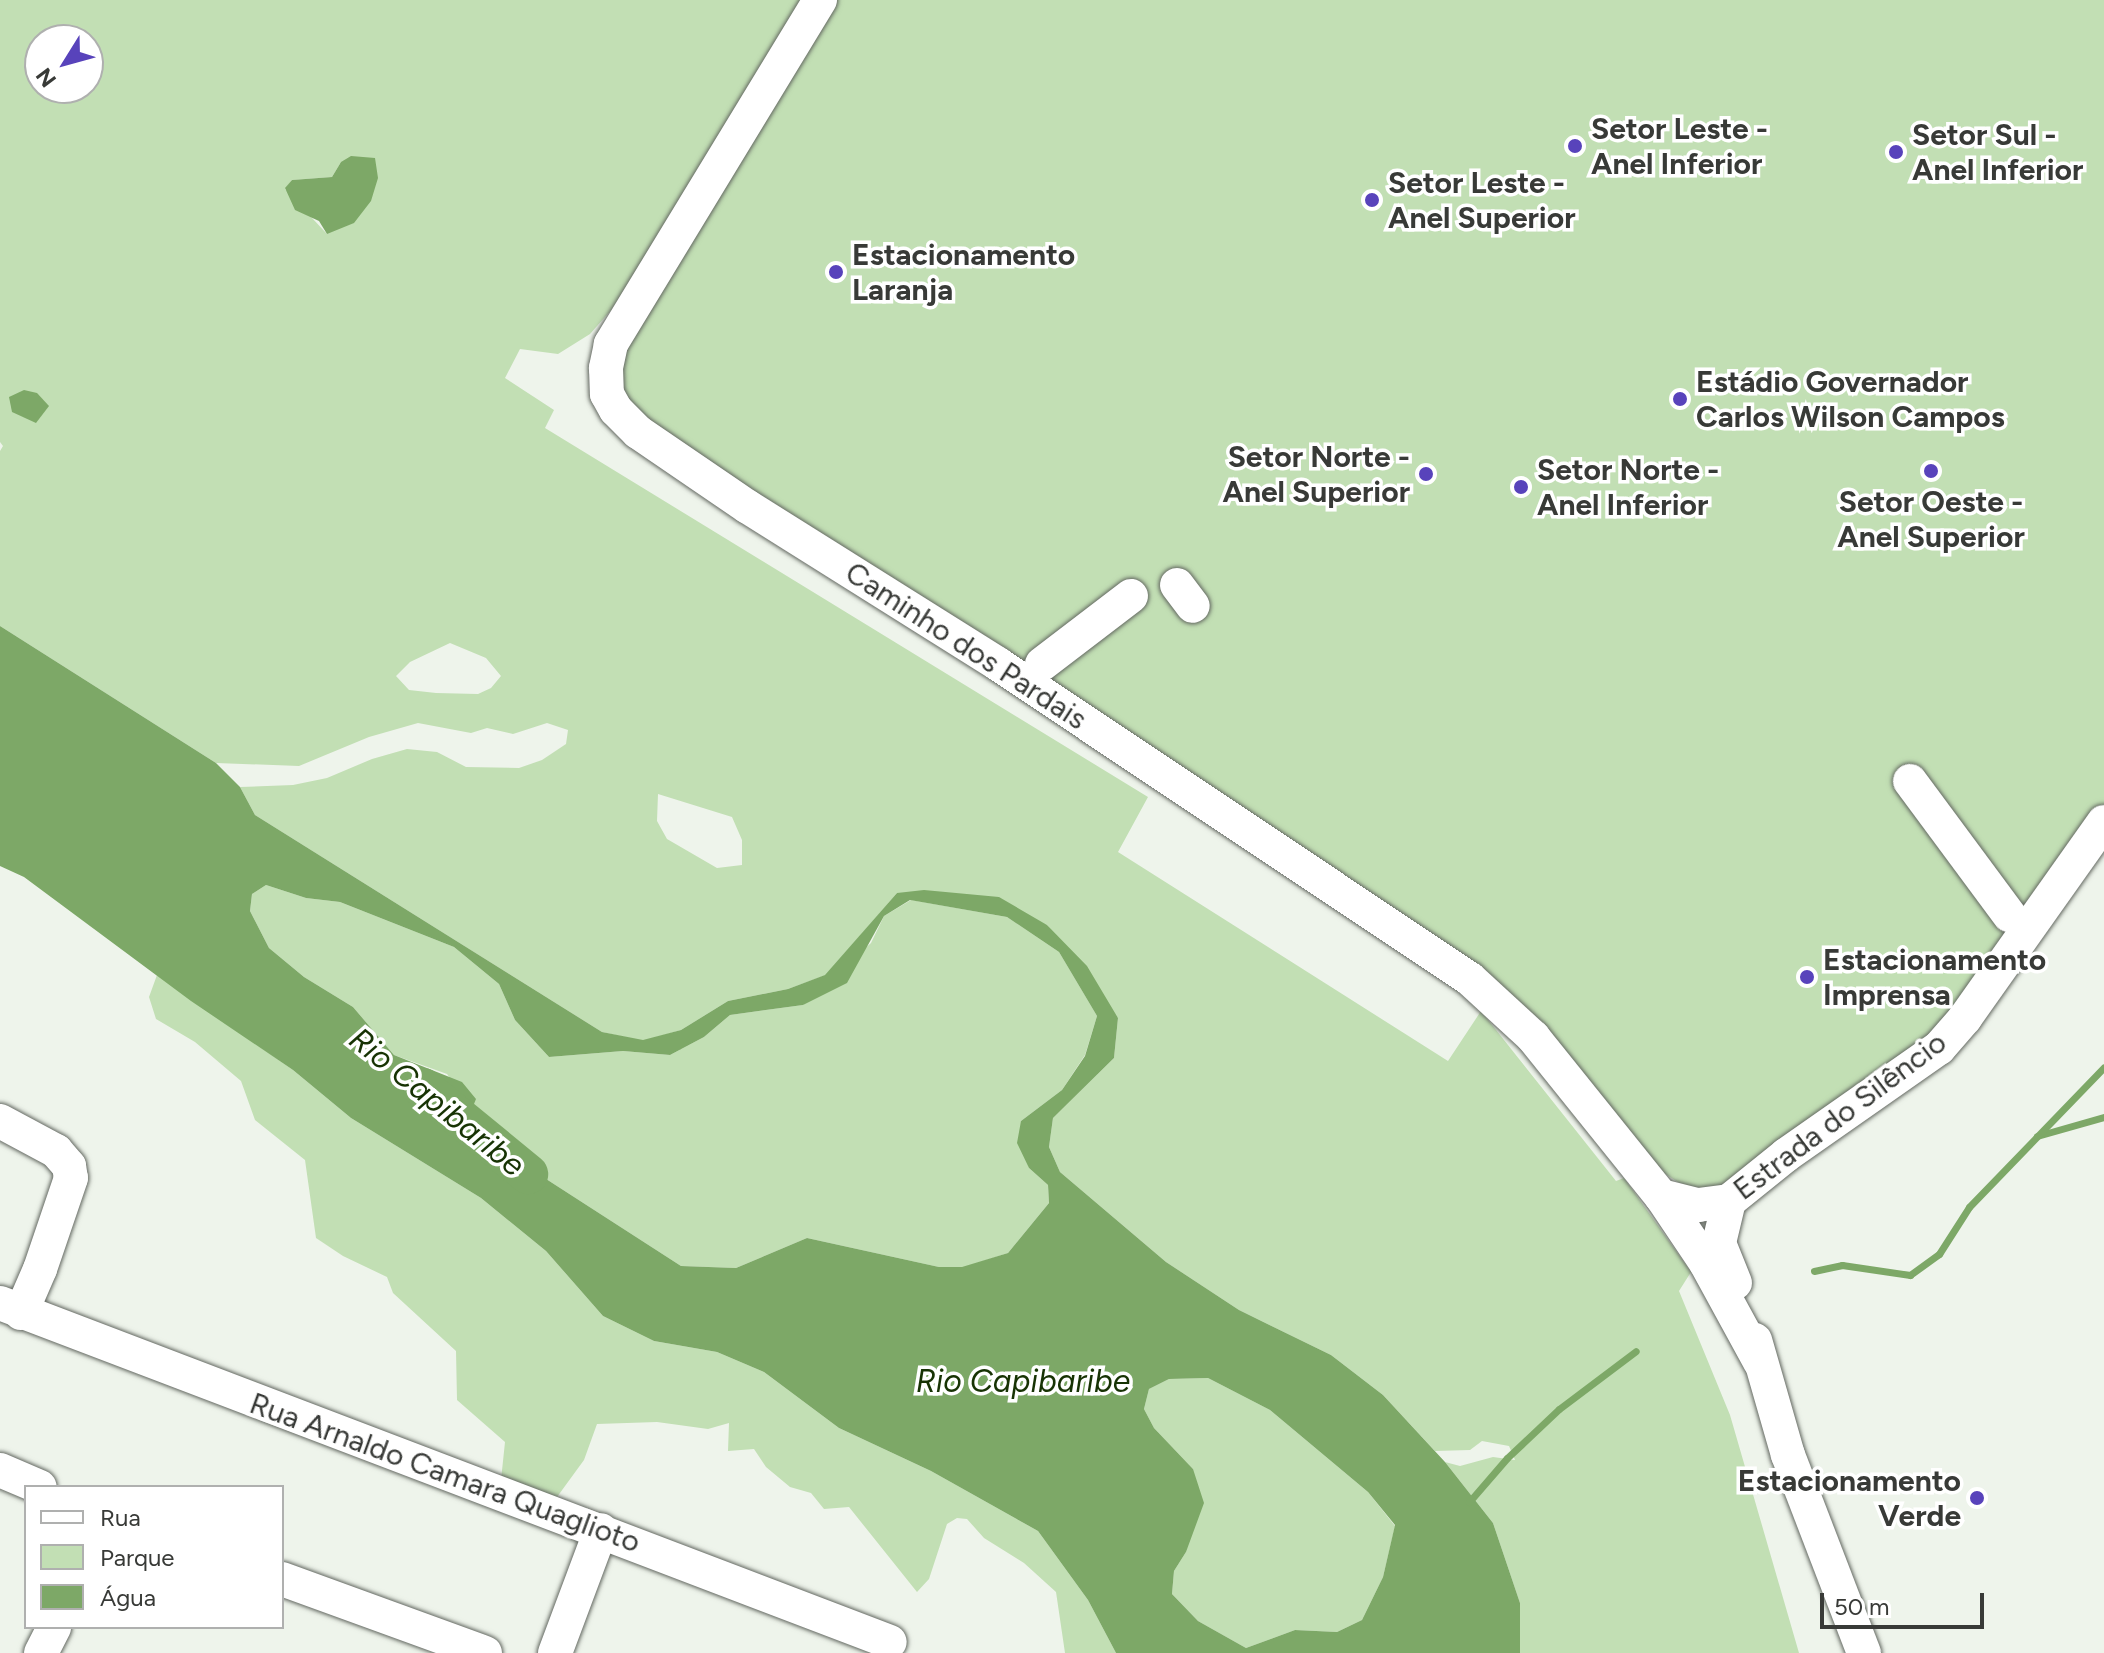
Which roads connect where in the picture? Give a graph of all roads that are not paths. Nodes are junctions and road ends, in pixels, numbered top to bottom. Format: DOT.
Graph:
graph roads {
  1 [pos="820,0"];
  2 [pos="1131,596"];
  3 [pos="1042,664"];
  4 [pos="1910,781"];
  5 [pos="2104,822"];
  6 [pos="2009,915"];
  7 [pos="0,1121"];
  8 [pos="1661,1196"];
  9 [pos="1729,1201"];
  10 [pos="10,1308"];
  11 [pos="1760,1362"];
  12 [pos="0,1470"];
  13 [pos="35,1485"];
  14 [pos="601,1530"];
  15 [pos="284,1580"];
  16 [pos="53,1629"];
  17 [pos="890,1642"];
  18 [pos="41,1653"];
  19 [pos="485,1653"];
  20 [pos="555,1653"];
  21 [pos="1864,1653"];
  1 -- 8 [label="street, Caminho dos Pardais"];
  2 -- 3 [label="street"];
  4 -- 6 [label="street"];
  5 -- 9 [label="street, Estrada do Silêncio"];
  7 -- 10 [label="street"];
  8 -- 9 [label="street, Estrada do Silêncio"];
  8 -- 11 [label="street, Caminho dos Pardais"];
  9 -- 11 [label="street"];
  10 -- 14 [label="street, Rua Arnaldo Camara Quaglioto"];
  11 -- 21 [label="street"];
  12 -- 13 [label="street"];
  14 -- 17 [label="street, Rua Arnaldo Camara Quaglioto"];
  14 -- 20 [label="street"];
  15 -- 19 [label="street"];
  16 -- 18 [label="street"];
}
